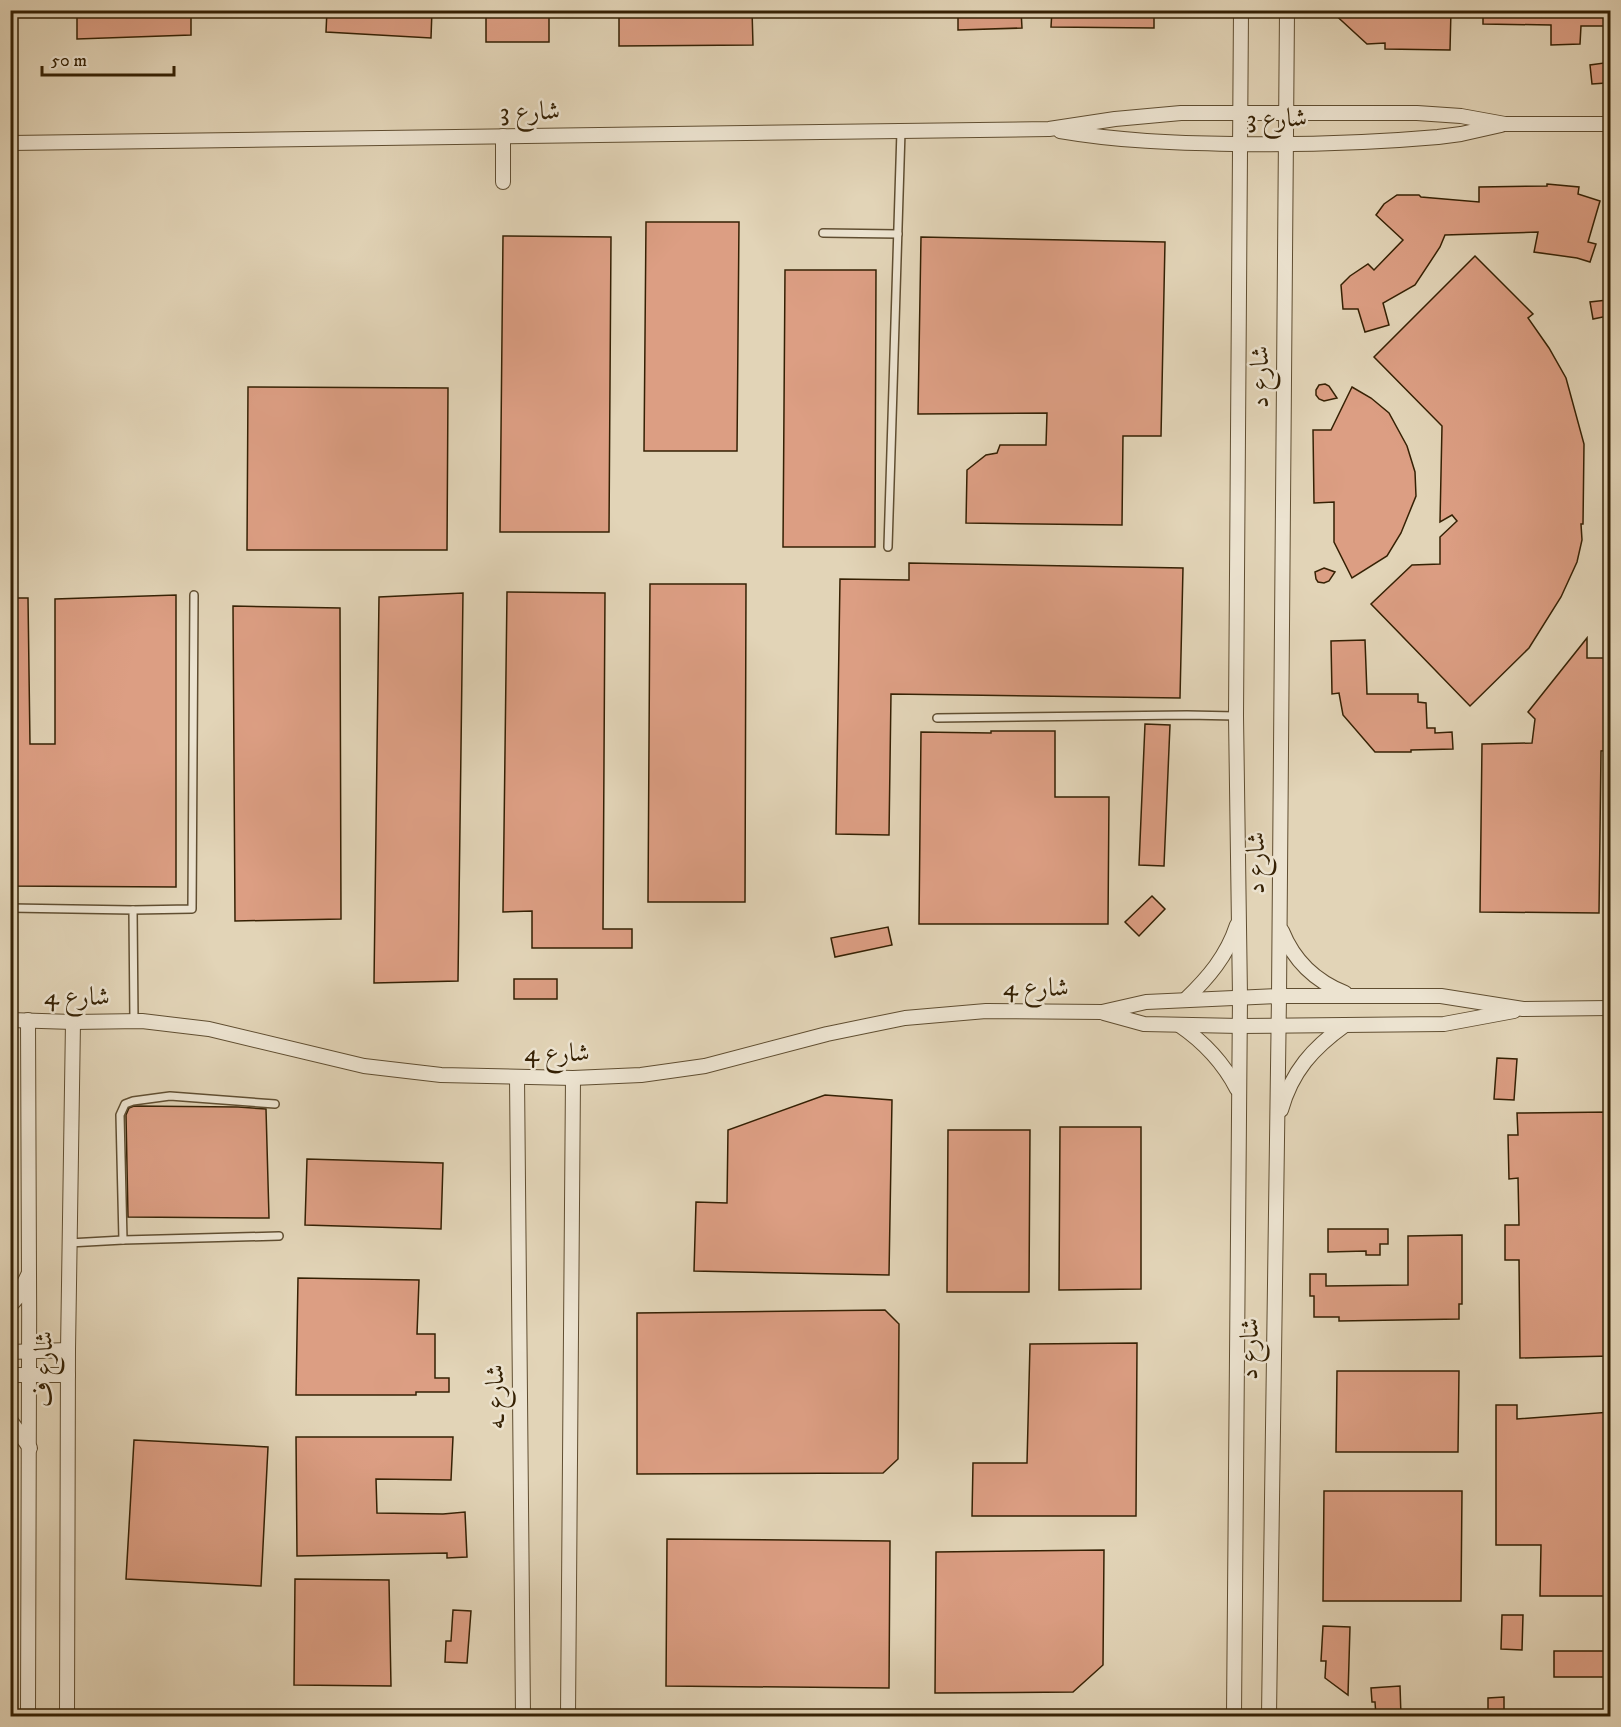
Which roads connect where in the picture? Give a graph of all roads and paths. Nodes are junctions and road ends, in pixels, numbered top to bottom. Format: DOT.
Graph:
graph roads {
  1 [pos="1241,10"];
  2 [pos="1287,10"];
  3 [pos="1240,113"];
  4 [pos="1286,113"];
  5 [pos="1505,124"];
  6 [pos="1611,124"];
  7 [pos="1049,129"];
  8 [pos="902,131"];
  9 [pos="503,136"];
  10 [pos="10,143"];
  11 [pos="1240,144"];
  12 [pos="1286,144"];
  13 [pos="503,182"];
  14 [pos="824,233"];
  15 [pos="898,234"];
  16 [pos="888,547"];
  17 [pos="194,595"];
  18 [pos="1236,716"];
  19 [pos="937,718"];
  20 [pos="10,908"];
  21 [pos="134,910"];
  22 [pos="1240,917"];
  23 [pos="1279,926"];
  24 [pos="1279,996"];
  25 [pos="1353,996"];
  26 [pos="1240,997"];
  27 [pos="1185,1000"];
  28 [pos="1611,1008"];
  29 [pos="1523,1009"];
  30 [pos="1102,1012"];
  31 [pos="10,1020"];
  32 [pos="28,1020"];
  33 [pos="134,1021"];
  34 [pos="73,1022"];
  35 [pos="1179,1024"];
  36 [pos="1278,1025"];
  37 [pos="1345,1025"];
  38 [pos="1240,1026"];
  39 [pos="516,1077"];
  40 [pos="573,1078"];
  41 [pos="1239,1092"];
  42 [pos="275,1104"];
  43 [pos="1277,1124"];
  44 [pos="279,1236"];
  45 [pos="123,1240"];
  46 [pos="69,1243"];
  47 [pos="31,1271"];
  48 [pos="10,1306"];
  49 [pos="68,1350"];
  50 [pos="29,1351"];
  51 [pos="10,1352"];
  52 [pos="10,1375"];
  53 [pos="29,1375"];
  54 [pos="68,1375"];
  55 [pos="10,1420"];
  56 [pos="30,1448"];
  57 [pos="28,1716"];
  58 [pos="67,1716"];
  59 [pos="523,1716"];
  60 [pos="568,1716"];
  61 [pos="1234,1716"];
  62 [pos="1269,1716"];
  1 -- 3 [label="street, شارع د"];
  2 -- 4 [label="street, شارع د"];
  3 -- 4 [label="street, شارع 3"];
  3 -- 7 [label="street, شارع 3"];
  3 -- 11 [label="street, شارع د"];
  4 -- 5 [label="street, شارع 3"];
  4 -- 12 [label="street, شارع د"];
  5 -- 6 [label="street, شارع 3"];
  5 -- 12 [label="street, شارع 3"];
  7 -- 8 [label="street, شارع 3"];
  7 -- 11 [label="street, شارع 3"];
  8 -- 9 [label="street, شارع 3"];
  8 -- 15 [label="lane"];
  9 -- 10 [label="street, شارع 3"];
  9 -- 13 [label="street"];
  11 -- 12 [label="street, شارع 3"];
  11 -- 18 [label="street, شارع د"];
  12 -- 23 [label="street, شارع د"];
  14 -- 15 [label="lane"];
  15 -- 16 [label="lane"];
  17 -- 21 [label="lane"];
  18 -- 19 [label="lane"];
  18 -- 22 [label="street, شارع د"];
  20 -- 21 [label="lane"];
  21 -- 33 [label="lane"];
  22 -- 26 [label="street, شارع د"];
  22 -- 27 [label="street"];
  23 -- 24 [label="street, شارع د"];
  23 -- 25 [label="street"];
  24 -- 25 [label="street, شارع 4"];
  24 -- 26 [label="street, شارع 4"];
  24 -- 36 [label="street, شارع د"];
  25 -- 29 [label="street, شارع 4"];
  26 -- 27 [label="street, شارع 4"];
  26 -- 38 [label="street, شارع د"];
  27 -- 30 [label="street, شارع 4"];
  28 -- 29 [label="street, شارع 4"];
  29 -- 37 [label="street, شارع 4"];
  30 -- 35 [label="street, شارع 4"];
  30 -- 40 [label="street, شارع 4"];
  31 -- 32 [label="street, شارع 4"];
  32 -- 34 [label="street, شارع 4"];
  32 -- 47 [label="street, شارع ف"];
  33 -- 34 [label="street, شارع 4"];
  33 -- 39 [label="street, شارع 4"];
  34 -- 46 [label="street, شارع ف"];
  35 -- 38 [label="street, شارع 4"];
  35 -- 41 [label="street"];
  36 -- 37 [label="street, شارع 4"];
  36 -- 38 [label="street, شارع 4"];
  36 -- 43 [label="street, شارع د"];
  37 -- 43 [label="street"];
  38 -- 41 [label="street, شارع د"];
  39 -- 40 [label="street, شارع 4"];
  39 -- 59 [label="street, شارع ـه"];
  40 -- 60 [label="street"];
  41 -- 61 [label="street, شارع د"];
  42 -- 45 [label="lane"];
  43 -- 62 [label="street, شارع د"];
  44 -- 45 [label="lane"];
  45 -- 46 [label="lane"];
  46 -- 49 [label="street, شارع ف"];
  47 -- 48 [label="street"];
  47 -- 50 [label="street, شارع ف"];
  49 -- 50 [label="street"];
  49 -- 54 [label="street, شارع ف"];
  50 -- 51 [label="street"];
  50 -- 53 [label="street, شارع ف"];
  52 -- 53 [label="street"];
  53 -- 54 [label="street"];
  53 -- 56 [label="street, شارع ف"];
  54 -- 58 [label="street, شارع ف"];
  55 -- 56 [label="street"];
  56 -- 57 [label="street, شارع ف"];
}
